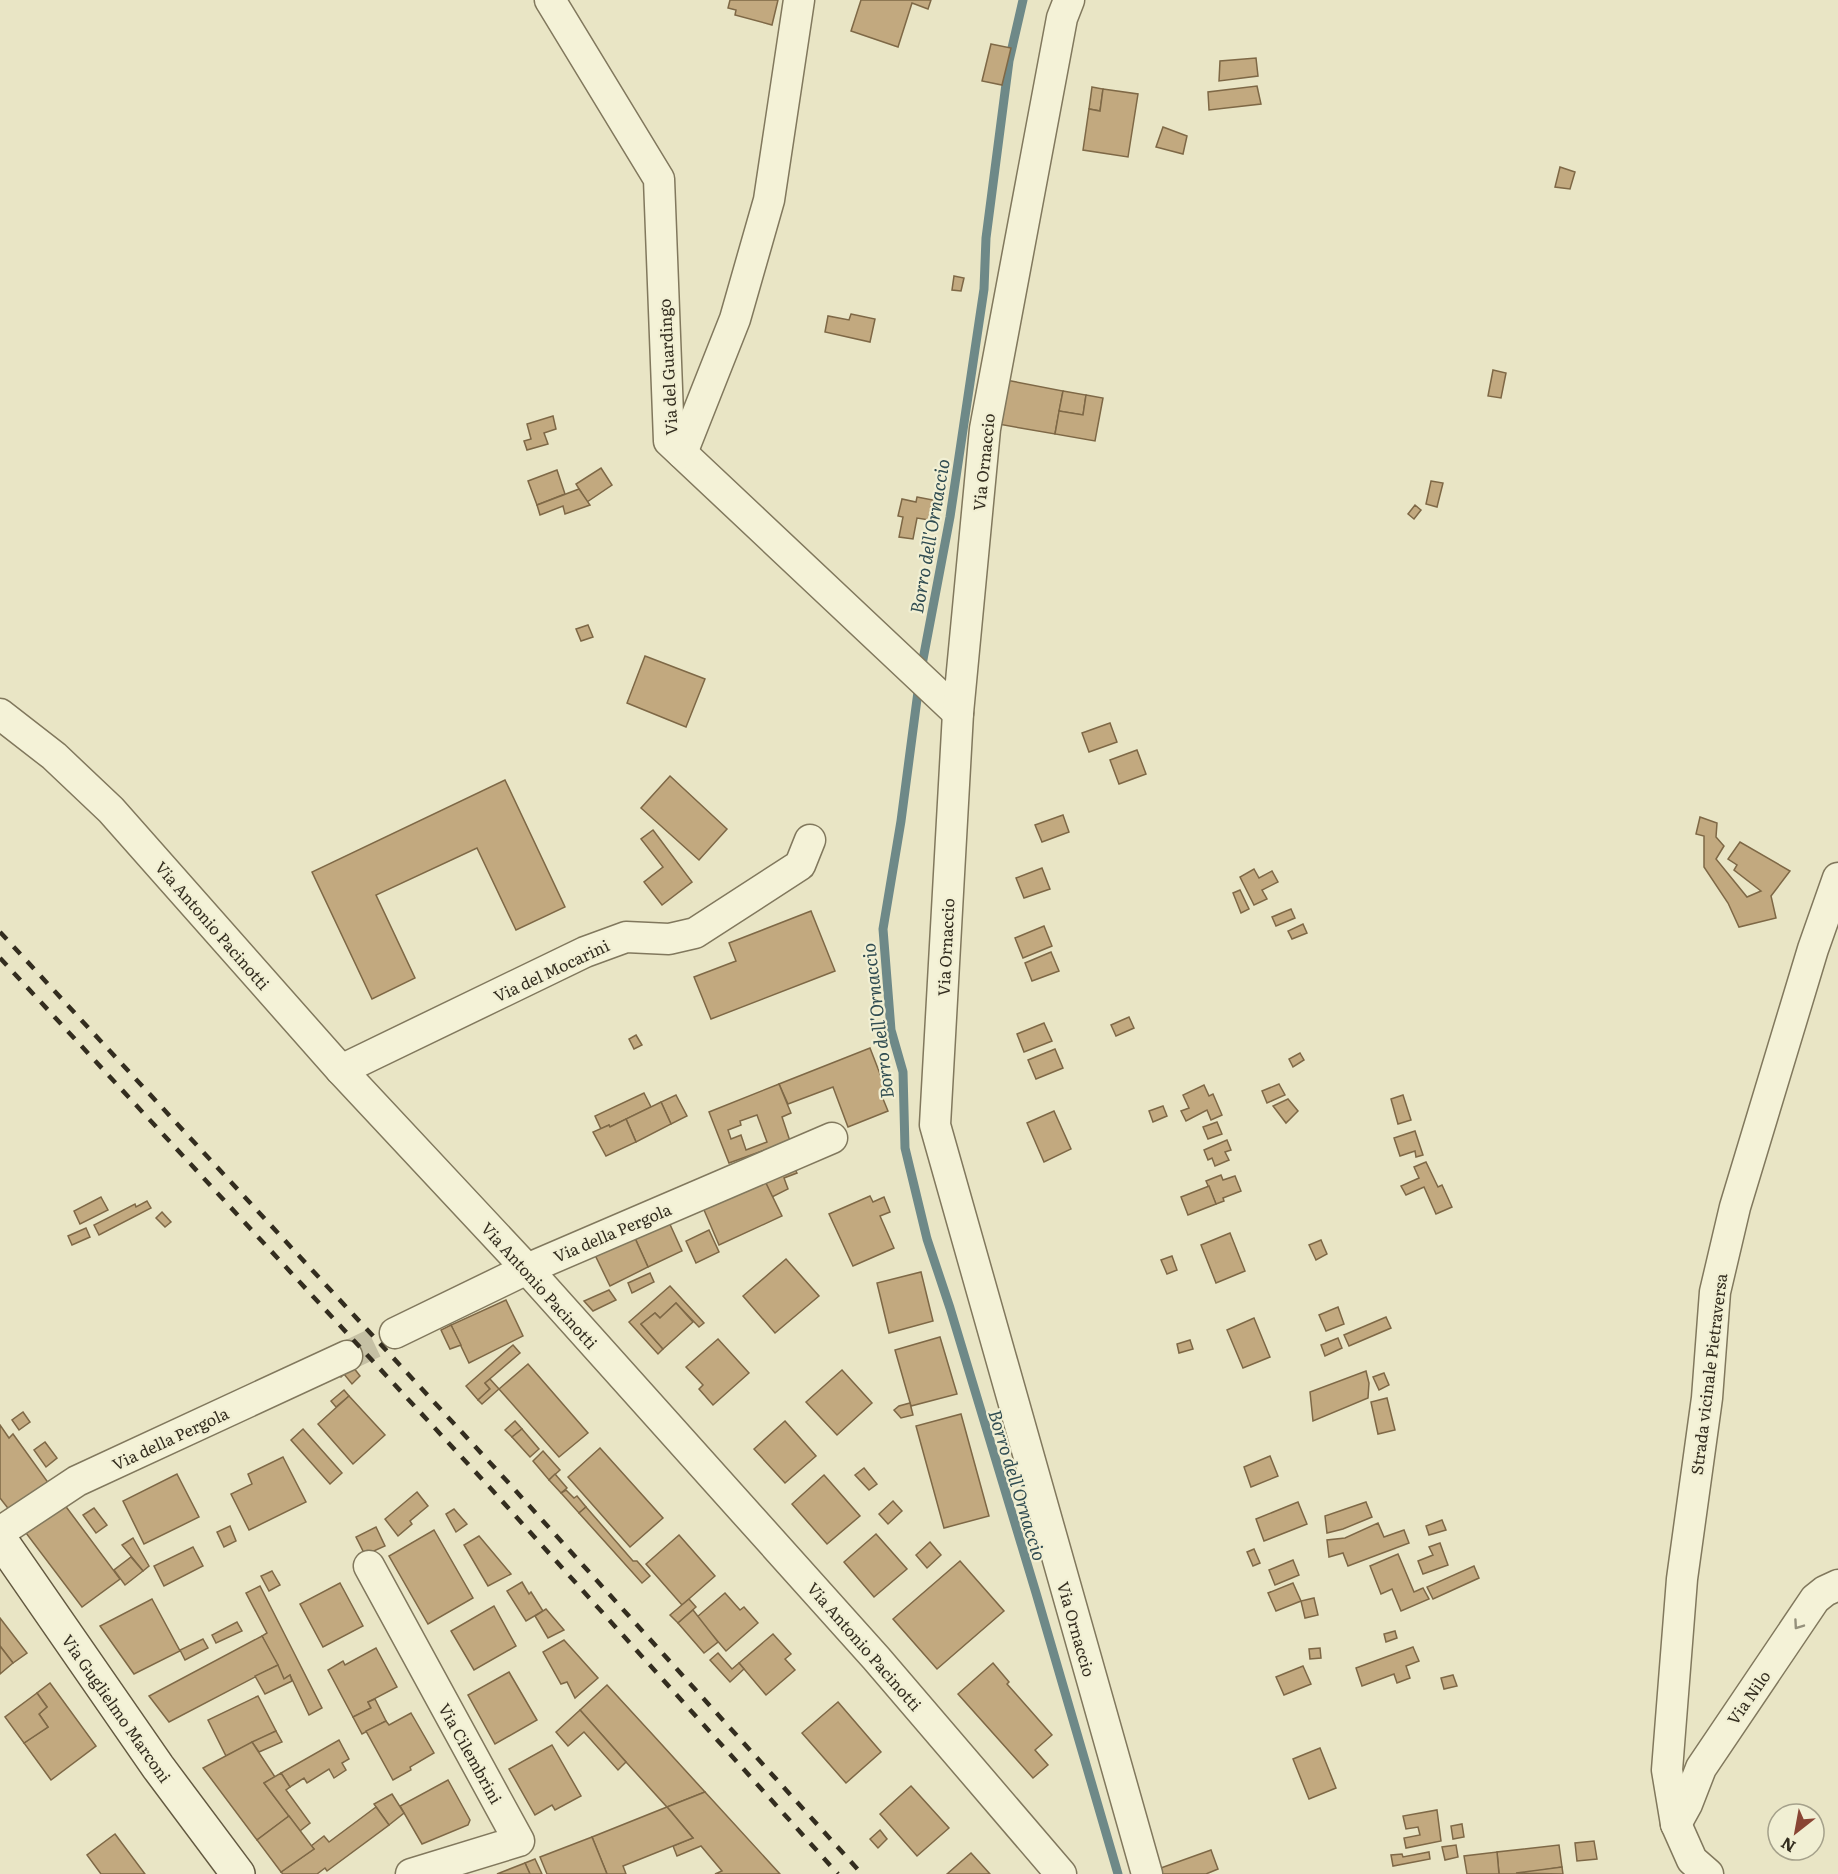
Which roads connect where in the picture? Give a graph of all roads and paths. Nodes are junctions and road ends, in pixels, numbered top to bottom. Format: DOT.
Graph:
graph roads {
  1 [pos="550,0"];
  2 [pos="799,0"];
  3 [pos="1069,0"];
  4 [pos="682,453"];
  5 [pos="958,713"];
  6 [pos="0,714"];
  7 [pos="810,840"];
  8 [pos="1838,878"];
  9 [pos="341,1070"];
  10 [pos="832,1138"];
  11 [pos="527,1269"];
  12 [pos="395,1333"];
  13 [pos="347,1356"];
  14 [pos="0,1532"];
  15 [pos="0,1539"];
  16 [pos="369,1566"];
  17 [pos="1838,1584"];
  18 [pos="1677,1824"];
  19 [pos="238,1874"];
  20 [pos="411,1874"];
  21 [pos="1062,1874"];
  22 [pos="1147,1874"];
  23 [pos="1708,1874"];
  1 -- 4 [label="street, Via del Guardingo"];
  2 -- 4 [label="street"];
  3 -- 5 [label="street, Via Ornaccio"];
  4 -- 5 [label="street, Via del Guardingo"];
  5 -- 22 [label="street, Via Ornaccio"];
  6 -- 9 [label="street, Via Antonio Pacinotti"];
  7 -- 9 [label="street, Via del Mocarini"];
  8 -- 18 [label="street, Strada vicinale Pietraversa"];
  9 -- 11 [label="street, Via Antonio Pacinotti"];
  10 -- 11 [label="street, Via della Pergola"];
  11 -- 12 [label="street, Via della Pergola"];
  11 -- 21 [label="street, Via Antonio Pacinotti"];
  13 -- 14 [label="street, Via della Pergola"];
  15 -- 19 [label="street, Via Guglielmo Marconi"];
  16 -- 20 [label="street, Via Cilembrini"];
  17 -- 18 [label="street, Via Nilo, one-way"];
  18 -- 23 [label="street, Strada vicinale Pietraversa"];
}
